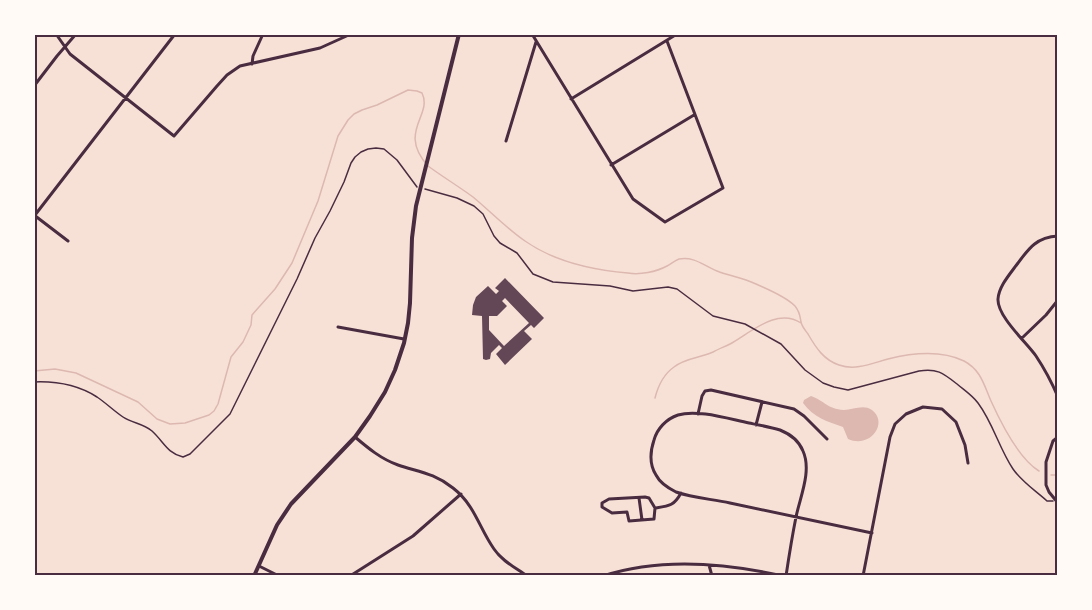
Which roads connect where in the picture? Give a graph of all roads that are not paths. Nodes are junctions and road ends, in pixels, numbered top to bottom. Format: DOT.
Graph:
graph roads {
  1 [pos="56,34"];
  2 [pos="76,34"];
  3 [pos="175,34"];
  4 [pos="262,34"];
  5 [pos="351,34"];
  6 [pos="532,34"];
  7 [pos="677,34"];
  8 [pos="457,35"];
  9 [pos="536,41"];
  10 [pos="667,41"];
  11 [pos="65,48"];
  12 [pos="252,64"];
  13 [pos="34,86"];
  14 [pos="124,98"];
  15 [pos="571,99"];
  16 [pos="695,115"];
  17 [pos="507,141"];
  18 [pos="611,165"];
  19 [pos="35,215"];
  20 [pos="1058,236"];
  21 [pos="68,241"];
  22 [pos="1058,300"];
  23 [pos="338,327"];
  24 [pos="1022,338"];
  25 [pos="404,339"];
  26 [pos="1058,397"];
  27 [pos="762,402"];
  28 [pos="698,414"];
  29 [pos="756,425"];
  30 [pos="355,437"];
  31 [pos="1058,437"];
  32 [pos="827,439"];
  33 [pos="968,463"];
  34 [pos="681,493"];
  35 [pos="460,494"];
  36 [pos="639,497"];
  37 [pos="1056,502"];
  38 [pos="655,508"];
  39 [pos="796,517"];
  40 [pos="642,520"];
  41 [pos="872,533"];
  42 [pos="709,565"];
  43 [pos="259,566"];
  44 [pos="609,575"];
  45 [pos="254,576"];
  46 [pos="279,576"];
  47 [pos="350,576"];
  48 [pos="527,576"];
  49 [pos="603,576"];
  50 [pos="712,576"];
  51 [pos="784,576"];
  52 [pos="863,576"];
  53 [pos="961,576"];
  54 [pos="972,576"];
  1 -- 11 [label="street"];
  2 -- 11 [label="street"];
  3 -- 14 [label="street"];
  4 -- 12 [label="street"];
  5 -- 12 [label="street"];
  6 -- 9 [label="street"];
  7 -- 10 [label="street"];
  8 -- 25 [label="street"];
  9 -- 15 [label="street"];
  9 -- 17 [label="street"];
  10 -- 15 [label="street"];
  10 -- 16 [label="street"];
  11 -- 13 [label="street"];
  11 -- 14 [label="street"];
  12 -- 14 [label="street"];
  14 -- 19 [label="street"];
  15 -- 18 [label="street"];
  16 -- 18 [label="street"];
  16 -- 18 [label="street"];
  19 -- 21 [label="street"];
  20 -- 24 [label="street"];
  22 -- 24 [label="street"];
  23 -- 25 [label="street"];
  24 -- 26 [label="street"];
  25 -- 30 [label="street"];
  27 -- 28 [label="street"];
  27 -- 29 [label="street"];
  27 -- 32 [label="street"];
  28 -- 29 [label="street"];
  28 -- 34 [label="street"];
  29 -- 39 [label="street"];
  30 -- 35 [label="street"];
  30 -- 43 [label="street"];
  31 -- 37 [label="street"];
  33 -- 41 [label="street"];
  34 -- 38 [label="street"];
  34 -- 39 [label="street"];
  35 -- 47 [label="street"];
  35 -- 48 [label="street"];
  36 -- 38 [label="street"];
  36 -- 40 [label="street"];
  36 -- 40 [label="street"];
  38 -- 40 [label="street"];
  39 -- 41 [label="street"];
  39 -- 51 [label="street"];
  41 -- 52 [label="street"];
  42 -- 44 [label="street"];
  42 -- 50 [label="street"];
  42 -- 51 [label="street"];
  43 -- 45 [label="street"];
  43 -- 46 [label="street"];
  44 -- 49 [label="street"];
  53 -- 54 [label="street"];
}
